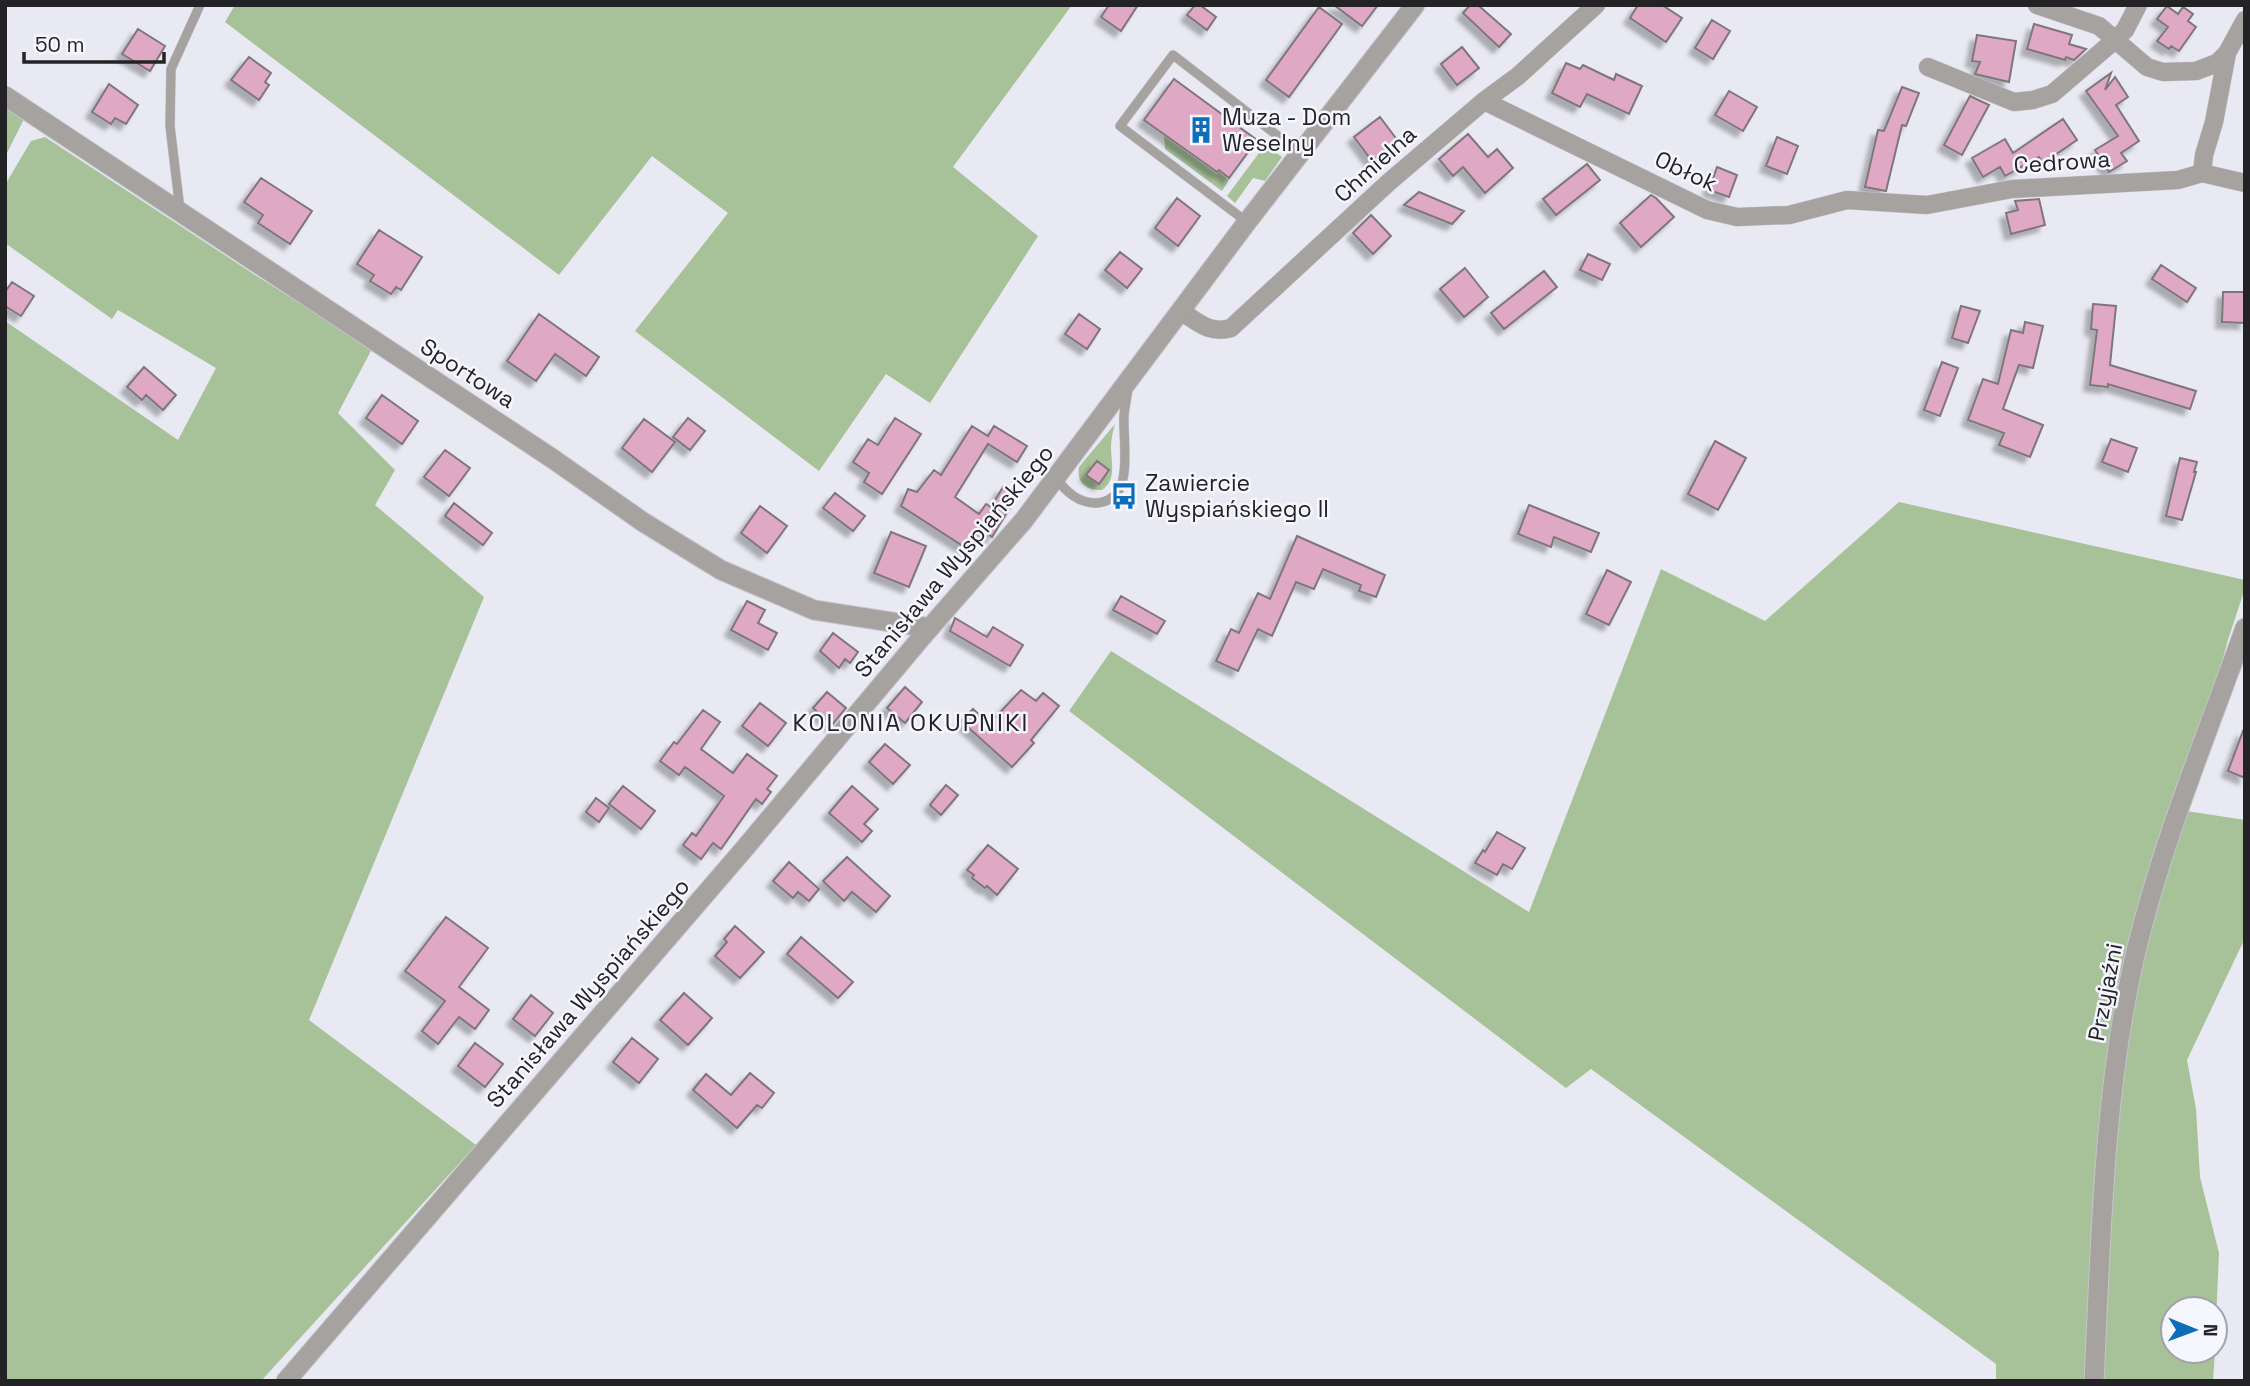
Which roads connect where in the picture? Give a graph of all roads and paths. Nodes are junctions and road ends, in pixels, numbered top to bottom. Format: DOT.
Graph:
graph roads {
  1 [pos="200,5"];
  2 [pos="1415,5"];
  3 [pos="1596,5"];
  4 [pos="2037,5"];
  5 [pos="2138,5"];
  6 [pos="2245,20"];
  7 [pos="2116,39"];
  8 [pos="2227,53"];
  9 [pos="1928,67"];
  10 [pos="5,96"];
  11 [pos="1484,101"];
  12 [pos="1301,153"];
  13 [pos="2202,173"];
  14 [pos="2245,183"];
  15 [pos="1882,202"];
  16 [pos="181,212"];
  17 [pos="1247,222"];
  18 [pos="1182,312"];
  19 [pos="1129,382"];
  20 [pos="1056,479"];
  21 [pos="930,628"];
  22 [pos="2245,628"];
  23 [pos="286,1381"];
  24 [pos="2094,1381"];
  1 -- 16 [label="lane"];
  2 -- 12 [label="street, Stanisława Wyspiańskiego"];
  3 -- 11 [label="street, Chmielna"];
  4 -- 7 [label="street"];
  5 -- 7 [label="street"];
  6 -- 8 [label="street"];
  7 -- 8 [label="street"];
  7 -- 9 [label="street"];
  8 -- 13 [label="street"];
  10 -- 16 [label="street, Sportowa"];
  11 -- 15 [label="street, Obłok"];
  11 -- 18 [label="street, Chmielna"];
  12 -- 17 [label="street, Stanisława Wyspiańskiego"];
  12 -- 17 [label="lane"];
  13 -- 14 [label="street, Cedrowa"];
  13 -- 15 [label="street, Cedrowa"];
  16 -- 21 [label="street, Sportowa"];
  17 -- 18 [label="street, Stanisława Wyspiańskiego"];
  18 -- 19 [label="street, Stanisława Wyspiańskiego"];
  19 -- 20 [label="street, Stanisława Wyspiańskiego"];
  19 -- 20 [label="lane"];
  20 -- 21 [label="street, Stanisława Wyspiańskiego"];
  21 -- 23 [label="street, Stanisława Wyspiańskiego"];
  22 -- 24 [label="street, Przyjaźni"];
}
